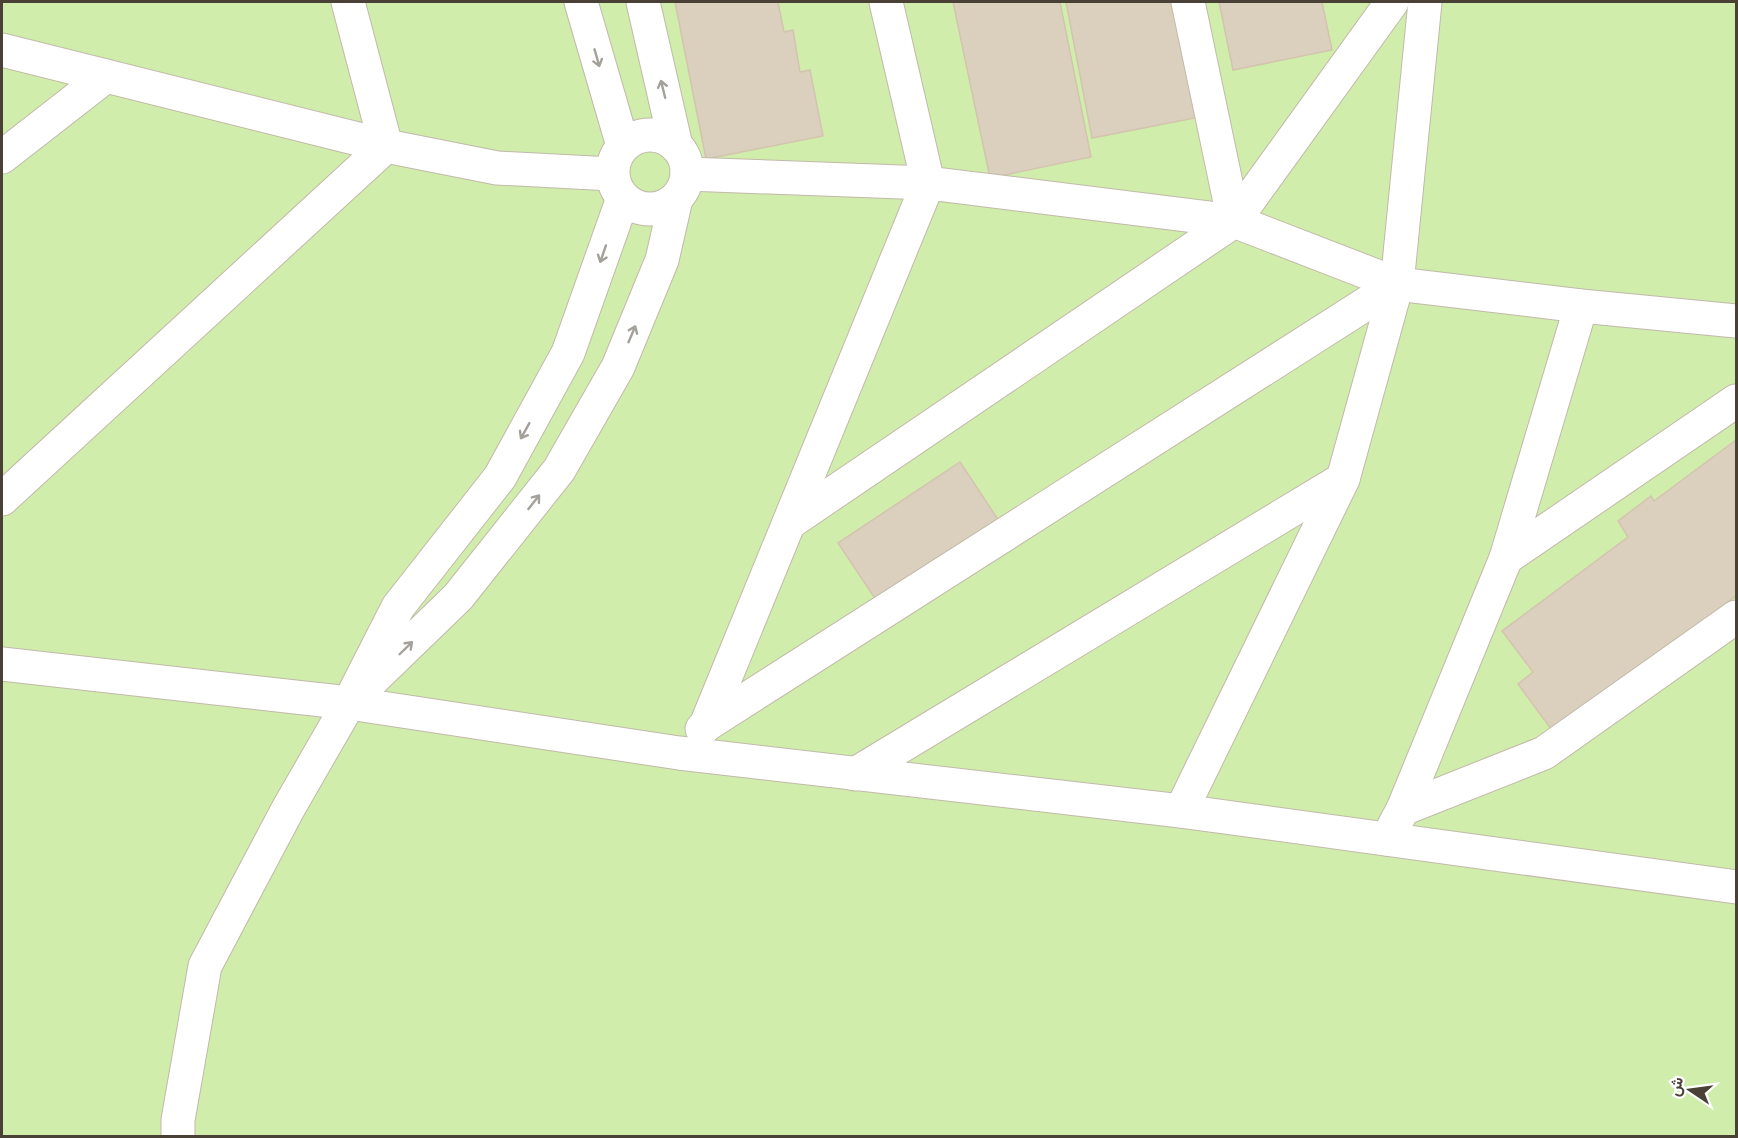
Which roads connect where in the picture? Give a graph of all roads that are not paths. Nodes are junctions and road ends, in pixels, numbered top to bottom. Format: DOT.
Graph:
graph roads {
  1 [pos="348,2"];
  2 [pos="581,2"];
  3 [pos="642,2"];
  4 [pos="886,2"];
  5 [pos="1188,2"];
  6 [pos="1392,2"];
  7 [pos="1425,2"];
  8 [pos="2,50"];
  9 [pos="106,76"];
  10 [pos="386,146"];
  11 [pos="2,157"];
  12 [pos="619,173"];
  13 [pos="680,173"];
  14 [pos="928,183"];
  15 [pos="1234,221"];
  16 [pos="1397,284"];
  17 [pos="1581,306"];
  18 [pos="1737,321"];
  19 [pos="1737,401"];
  20 [pos="1342,479"];
  21 [pos="2,499"];
  22 [pos="789,523"];
  23 [pos="1506,558"];
  24 [pos="1737,617"];
  25 [pos="2,664"];
  26 [pos="349,703"];
  27 [pos="706,725"];
  28 [pos="679,753"];
  29 [pos="855,774"];
  30 [pos="1403,808"];
  31 [pos="1181,812"];
  32 [pos="1387,839"];
  33 [pos="1737,887"];
  34 [pos="178,1137"];
  1 -- 10 [label="street"];
  2 -- 12 [label="street, one-way"];
  13 -- 3 [label="street, one-way"];
  4 -- 14 [label="street"];
  5 -- 15 [label="street"];
  6 -- 15 [label="street"];
  7 -- 16 [label="street"];
  8 -- 9 [label="street"];
  9 -- 10 [label="street"];
  9 -- 11 [label="street"];
  10 -- 12 [label="street"];
  10 -- 21 [label="street"];
  12 -- 13 [label="street"];
  12 -- 13 [label="street"];
  12 -- 26 [label="street, one-way"];
  13 -- 14 [label="street"];
  26 -- 13 [label="street, one-way"];
  14 -- 15 [label="street"];
  14 -- 22 [label="street"];
  15 -- 16 [label="street"];
  15 -- 22 [label="street"];
  16 -- 17 [label="street"];
  16 -- 20 [label="street"];
  16 -- 27 [label="street"];
  17 -- 18 [label="street"];
  17 -- 23 [label="street"];
  19 -- 23 [label="street"];
  20 -- 29 [label="street"];
  20 -- 31 [label="street"];
  22 -- 27 [label="street"];
  23 -- 30 [label="street"];
  24 -- 30 [label="street"];
  25 -- 26 [label="street"];
  26 -- 28 [label="street"];
  26 -- 34 [label="street"];
  27 -- 28 [label="street"];
  28 -- 29 [label="street"];
  29 -- 31 [label="street"];
  30 -- 32 [label="street"];
  31 -- 32 [label="street"];
  32 -- 33 [label="street"];
}
